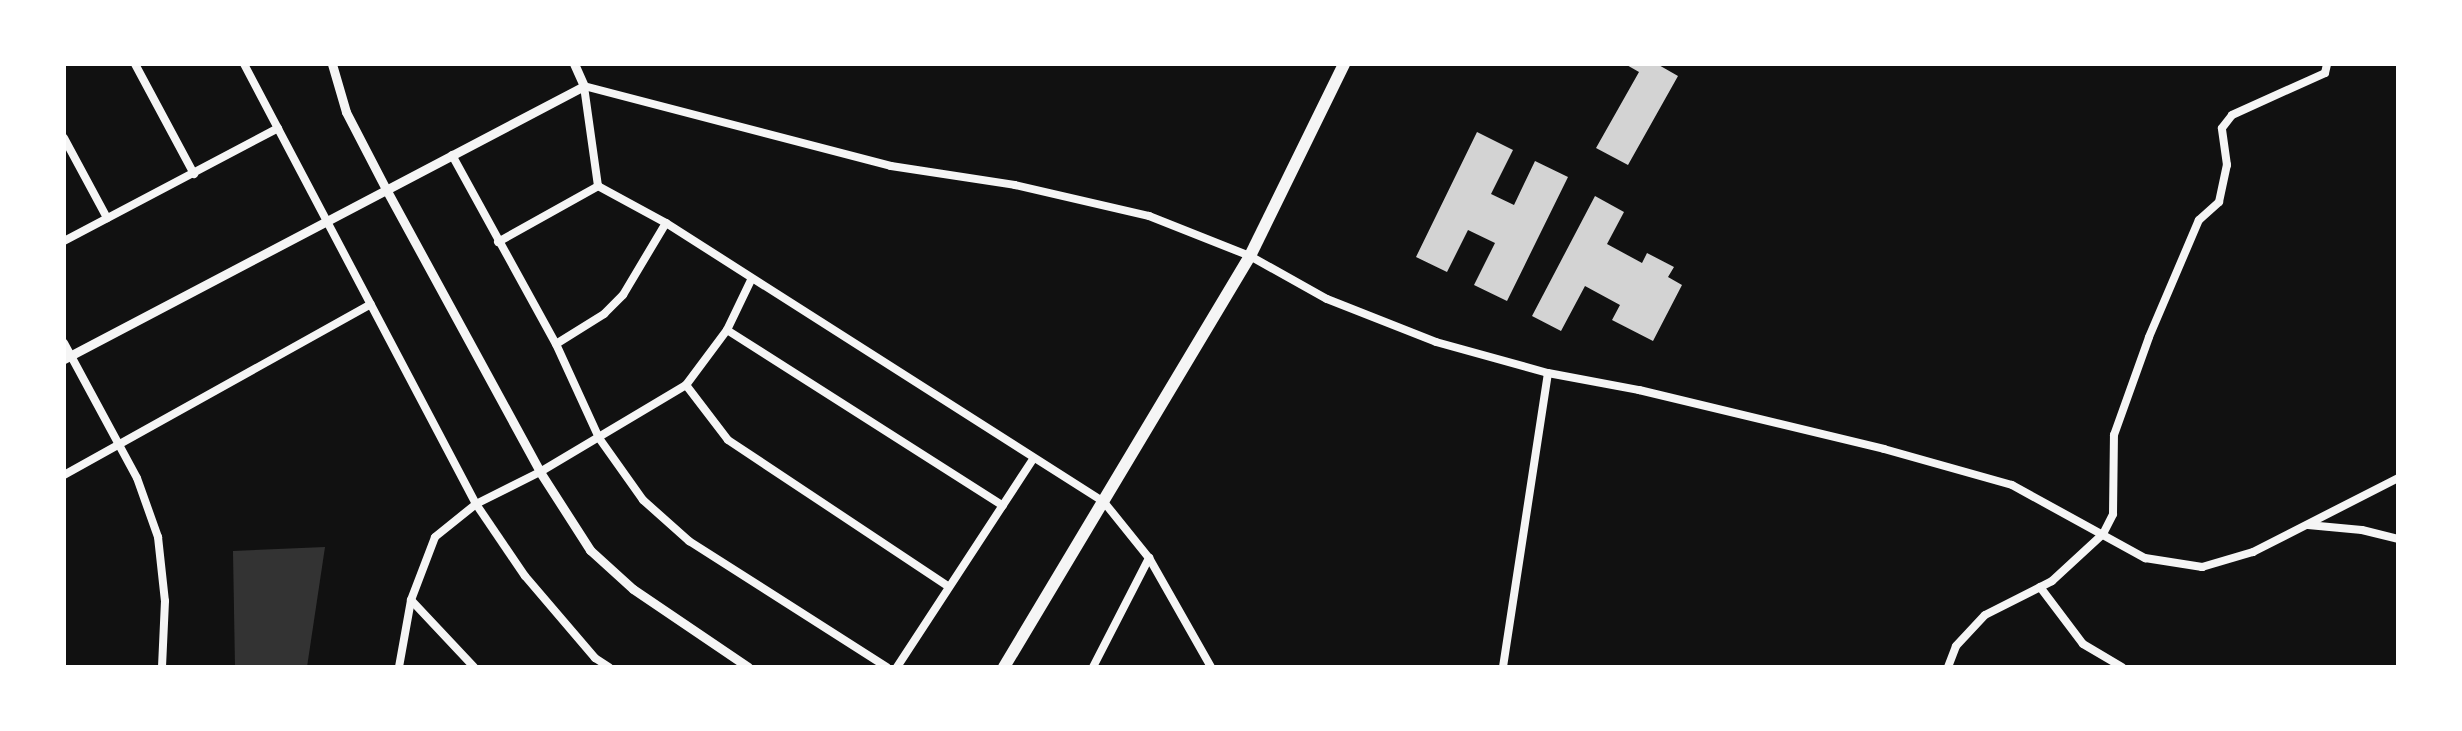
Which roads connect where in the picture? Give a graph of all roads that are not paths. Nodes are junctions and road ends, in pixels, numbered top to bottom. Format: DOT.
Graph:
graph roads {
  1 [pos="135,64"];
  2 [pos="244,64"];
  3 [pos="332,64"];
  4 [pos="574,64"];
  5 [pos="1344,64"];
  6 [pos="2327,64"];
  7 [pos="584,86"];
  8 [pos="278,128"];
  9 [pos="64,138"];
  10 [pos="452,155"];
  11 [pos="194,174"];
  12 [pos="598,186"];
  13 [pos="387,191"];
  14 [pos="107,218"];
  15 [pos="329,220"];
  16 [pos="666,223"];
  17 [pos="64,241"];
  18 [pos="498,242"];
  19 [pos="1250,256"];
  20 [pos="751,280"];
  21 [pos="371,304"];
  22 [pos="727,330"];
  23 [pos="64,343"];
  24 [pos="556,344"];
  25 [pos="68,357"];
  26 [pos="1548,373"];
  27 [pos="686,385"];
  28 [pos="599,438"];
  29 [pos="118,447"];
  30 [pos="1033,459"];
  31 [pos="540,472"];
  32 [pos="64,475"];
  33 [pos="2398,478"];
  34 [pos="1104,502"];
  35 [pos="476,504"];
  36 [pos="1003,506"];
  37 [pos="2307,525"];
  38 [pos="2103,534"];
  39 [pos="2398,539"];
  40 [pos="1149,558"];
  41 [pos="948,586"];
  42 [pos="2040,587"];
  43 [pos="411,600"];
  44 [pos="1096,666"];
  45 [pos="162,667"];
  46 [pos="399,667"];
  47 [pos="474,667"];
  48 [pos="609,667"];
  49 [pos="748,667"];
  50 [pos="887,667"];
  51 [pos="897,667"];
  52 [pos="1004,667"];
  53 [pos="1211,667"];
  54 [pos="1503,667"];
  55 [pos="1948,667"];
  56 [pos="2122,667"];
  1 -- 11 [label="street"];
  2 -- 8 [label="street"];
  3 -- 13 [label="street"];
  4 -- 7 [label="street"];
  5 -- 19 [label="main road"];
  6 -- 38 [label="street"];
  7 -- 10 [label="street"];
  7 -- 12 [label="street"];
  7 -- 19 [label="street"];
  8 -- 11 [label="street"];
  8 -- 15 [label="street"];
  9 -- 14 [label="street"];
  10 -- 13 [label="street"];
  10 -- 18 [label="street"];
  11 -- 14 [label="street"];
  12 -- 16 [label="street"];
  12 -- 18 [label="street"];
  13 -- 15 [label="street"];
  13 -- 31 [label="street"];
  14 -- 17 [label="street"];
  15 -- 21 [label="street"];
  15 -- 25 [label="street"];
  16 -- 20 [label="street"];
  16 -- 24 [label="street"];
  18 -- 24 [label="street"];
  19 -- 26 [label="street"];
  19 -- 34 [label="main road"];
  20 -- 22 [label="street"];
  20 -- 30 [label="street"];
  21 -- 29 [label="street"];
  21 -- 35 [label="street"];
  22 -- 27 [label="street"];
  22 -- 36 [label="street"];
  23 -- 25 [label="street"];
  24 -- 28 [label="street"];
  25 -- 29 [label="street"];
  26 -- 38 [label="street"];
  26 -- 54 [label="street"];
  27 -- 28 [label="street"];
  27 -- 41 [label="street"];
  28 -- 31 [label="street"];
  28 -- 50 [label="street"];
  29 -- 32 [label="street"];
  29 -- 45 [label="street"];
  30 -- 34 [label="street"];
  30 -- 36 [label="street"];
  31 -- 35 [label="street"];
  31 -- 49 [label="street"];
  33 -- 37 [label="street"];
  34 -- 40 [label="street"];
  34 -- 52 [label="main road"];
  35 -- 43 [label="street"];
  35 -- 48 [label="street"];
  36 -- 41 [label="street"];
  37 -- 38 [label="street"];
  37 -- 39 [label="street"];
  38 -- 42 [label="street"];
  40 -- 44 [label="street"];
  40 -- 53 [label="street"];
  41 -- 51 [label="street"];
  42 -- 55 [label="street"];
  42 -- 56 [label="street"];
  43 -- 46 [label="street"];
  43 -- 47 [label="street"];
}
